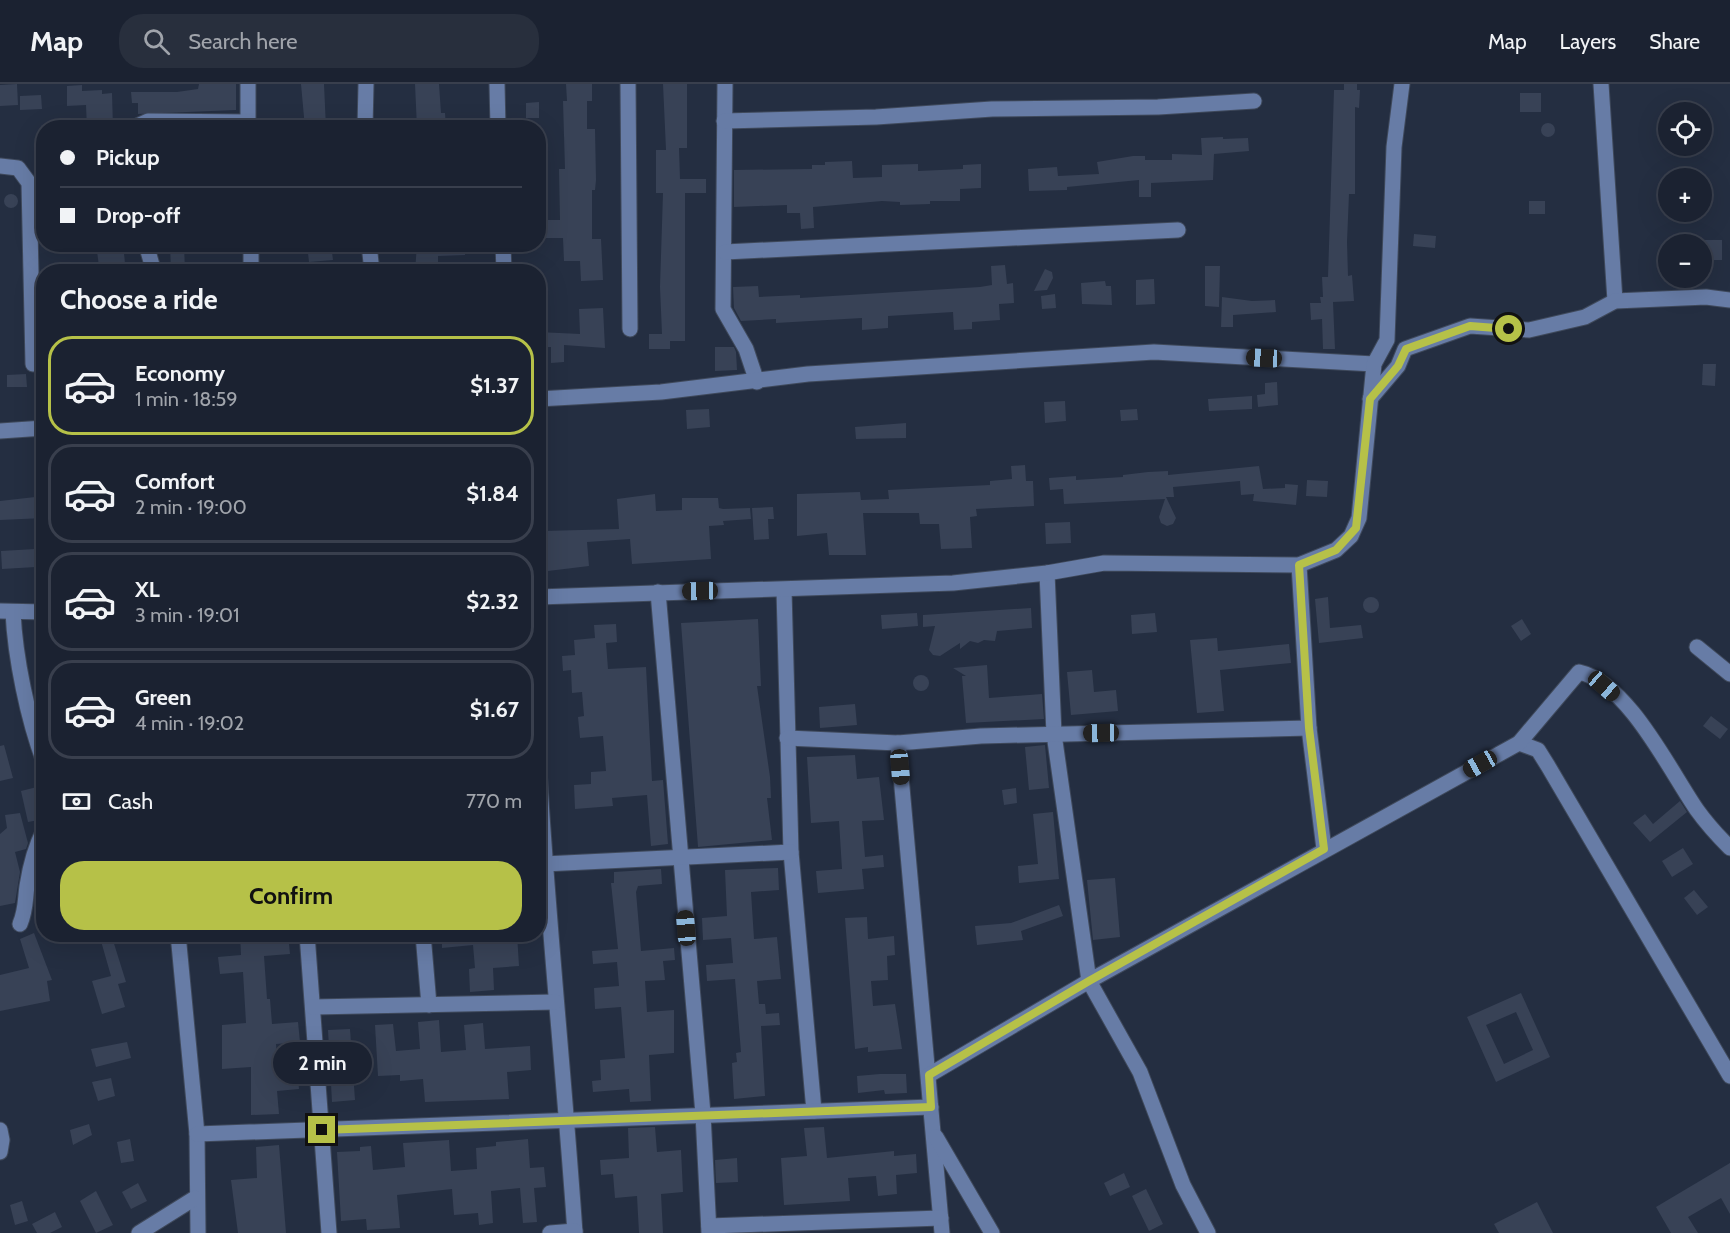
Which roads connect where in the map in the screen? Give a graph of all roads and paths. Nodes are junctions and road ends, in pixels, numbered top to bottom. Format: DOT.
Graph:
graph roads {
  1 [pos="248,84"];
  2 [pos="366,84"];
  3 [pos="497,84"];
  4 [pos="628,84"];
  5 [pos="725,84"];
  6 [pos="1402,84"];
  7 [pos="1601,84"];
  8 [pos="1254,101"];
  9 [pos="248,120"];
  10 [pos="365,120"];
  11 [pos="498,120"];
  12 [pos="724,121"];
  13 [pos="0,166"];
  14 [pos="1178,230"];
  15 [pos="725,252"];
  16 [pos="1730,300"];
  17 [pos="1615,301"];
  18 [pos="630,329"];
  19 [pos="1387,340"];
  20 [pos="1406,349"];
  21 [pos="33,364"];
  22 [pos="1374,364"];
  23 [pos="757,382"];
  24 [pos="546,399"];
  25 [pos="1370,399"];
  26 [pos="36,429"];
  27 [pos="0,431"];
  28 [pos="1299,565"];
  29 [pos="1047,573"];
  30 [pos="784,590"];
  31 [pos="658,592"];
  32 [pos="546,597"];
  33 [pos="6,612"];
  34 [pos="36,612"];
  35 [pos="1697,647"];
  36 [pos="1730,674"];
  37 [pos="1309,728"];
  38 [pos="1054,734"];
  39 [pos="787,738"];
  40 [pos="1519,742"];
  41 [pos="36,743"];
  42 [pos="898,743"];
  43 [pos="36,845"];
  44 [pos="1730,848"];
  45 [pos="1324,849"];
  46 [pos="791,852"];
  47 [pos="679,858"];
  48 [pos="546,864"];
  49 [pos="546,889"];
  50 [pos="20,924"];
  51 [pos="179,942"];
  52 [pos="308,942"];
  53 [pos="424,942"];
  54 [pos="1089,981"];
  55 [pos="555,1002"];
  56 [pos="429,1005"];
  57 [pos="313,1007"];
  58 [pos="929,1075"];
  59 [pos="1730,1076"];
  60 [pos="931,1107"];
  61 [pos="814,1111"];
  62 [pos="703,1114"];
  63 [pos="567,1119"];
  64 [pos="0,1130"];
  65 [pos="322,1130"];
  66 [pos="933,1132"];
  67 [pos="197,1134"];
  68 [pos="0,1152"];
  69 [pos="195,1198"];
  70 [pos="941,1226"];
  71 [pos="822,1228"];
  72 [pos="709,1230"];
  73 [pos="575,1232"];
  74 [pos="139,1233"];
  75 [pos="198,1233"];
  76 [pos="329,1233"];
  77 [pos="550,1233"];
  78 [pos="992,1233"];
  79 [pos="1208,1233"];
  1 -- 9 [label="street"];
  2 -- 10 [label="street"];
  3 -- 11 [label="street"];
  4 -- 18 [label="street"];
  5 -- 12 [label="street"];
  6 -- 19 [label="street"];
  7 -- 17 [label="street"];
  8 -- 12 [label="street"];
  12 -- 15 [label="street"];
  13 -- 21 [label="street"];
  14 -- 15 [label="street"];
  15 -- 23 [label="street"];
  16 -- 17 [label="street"];
  17 -- 20 [label="street"];
  19 -- 20 [label="street"];
  19 -- 22 [label="street"];
  20 -- 25 [label="street"];
  22 -- 23 [label="street"];
  22 -- 25 [label="street"];
  23 -- 24 [label="street"];
  25 -- 28 [label="street"];
  26 -- 27 [label="street"];
  28 -- 29 [label="street"];
  28 -- 37 [label="street"];
  29 -- 30 [label="street"];
  29 -- 38 [label="street"];
  30 -- 31 [label="street"];
  30 -- 39 [label="street"];
  31 -- 32 [label="street"];
  31 -- 47 [label="street"];
  33 -- 34 [label="street"];
  33 -- 41 [label="street"];
  35 -- 36 [label="street"];
  37 -- 38 [label="street"];
  37 -- 45 [label="street"];
  38 -- 42 [label="street"];
  38 -- 54 [label="street"];
  39 -- 42 [label="street"];
  39 -- 46 [label="street"];
  40 -- 44 [label="street"];
  40 -- 45 [label="street"];
  40 -- 59 [label="street"];
  42 -- 58 [label="street"];
  43 -- 50 [label="street"];
  45 -- 54 [label="street"];
  46 -- 47 [label="street"];
  46 -- 61 [label="street"];
  47 -- 48 [label="street"];
  47 -- 62 [label="street"];
  49 -- 55 [label="street"];
  51 -- 67 [label="street"];
  52 -- 57 [label="street"];
  53 -- 56 [label="street"];
  54 -- 58 [label="street"];
  54 -- 79 [label="street"];
  55 -- 56 [label="street"];
  55 -- 63 [label="street"];
  56 -- 57 [label="street"];
  57 -- 65 [label="street"];
  58 -- 60 [label="street"];
  60 -- 61 [label="street"];
  60 -- 66 [label="street"];
  61 -- 62 [label="street"];
  62 -- 63 [label="street"];
  62 -- 72 [label="street"];
  63 -- 65 [label="street"];
  63 -- 73 [label="street"];
  64 -- 68 [label="street"];
  65 -- 67 [label="street"];
  65 -- 76 [label="street"];
  66 -- 70 [label="street"];
  66 -- 78 [label="street"];
  67 -- 69 [label="street"];
  69 -- 74 [label="street"];
  69 -- 75 [label="street"];
  70 -- 71 [label="street"];
  71 -- 72 [label="street"];
  73 -- 77 [label="street"];
}
